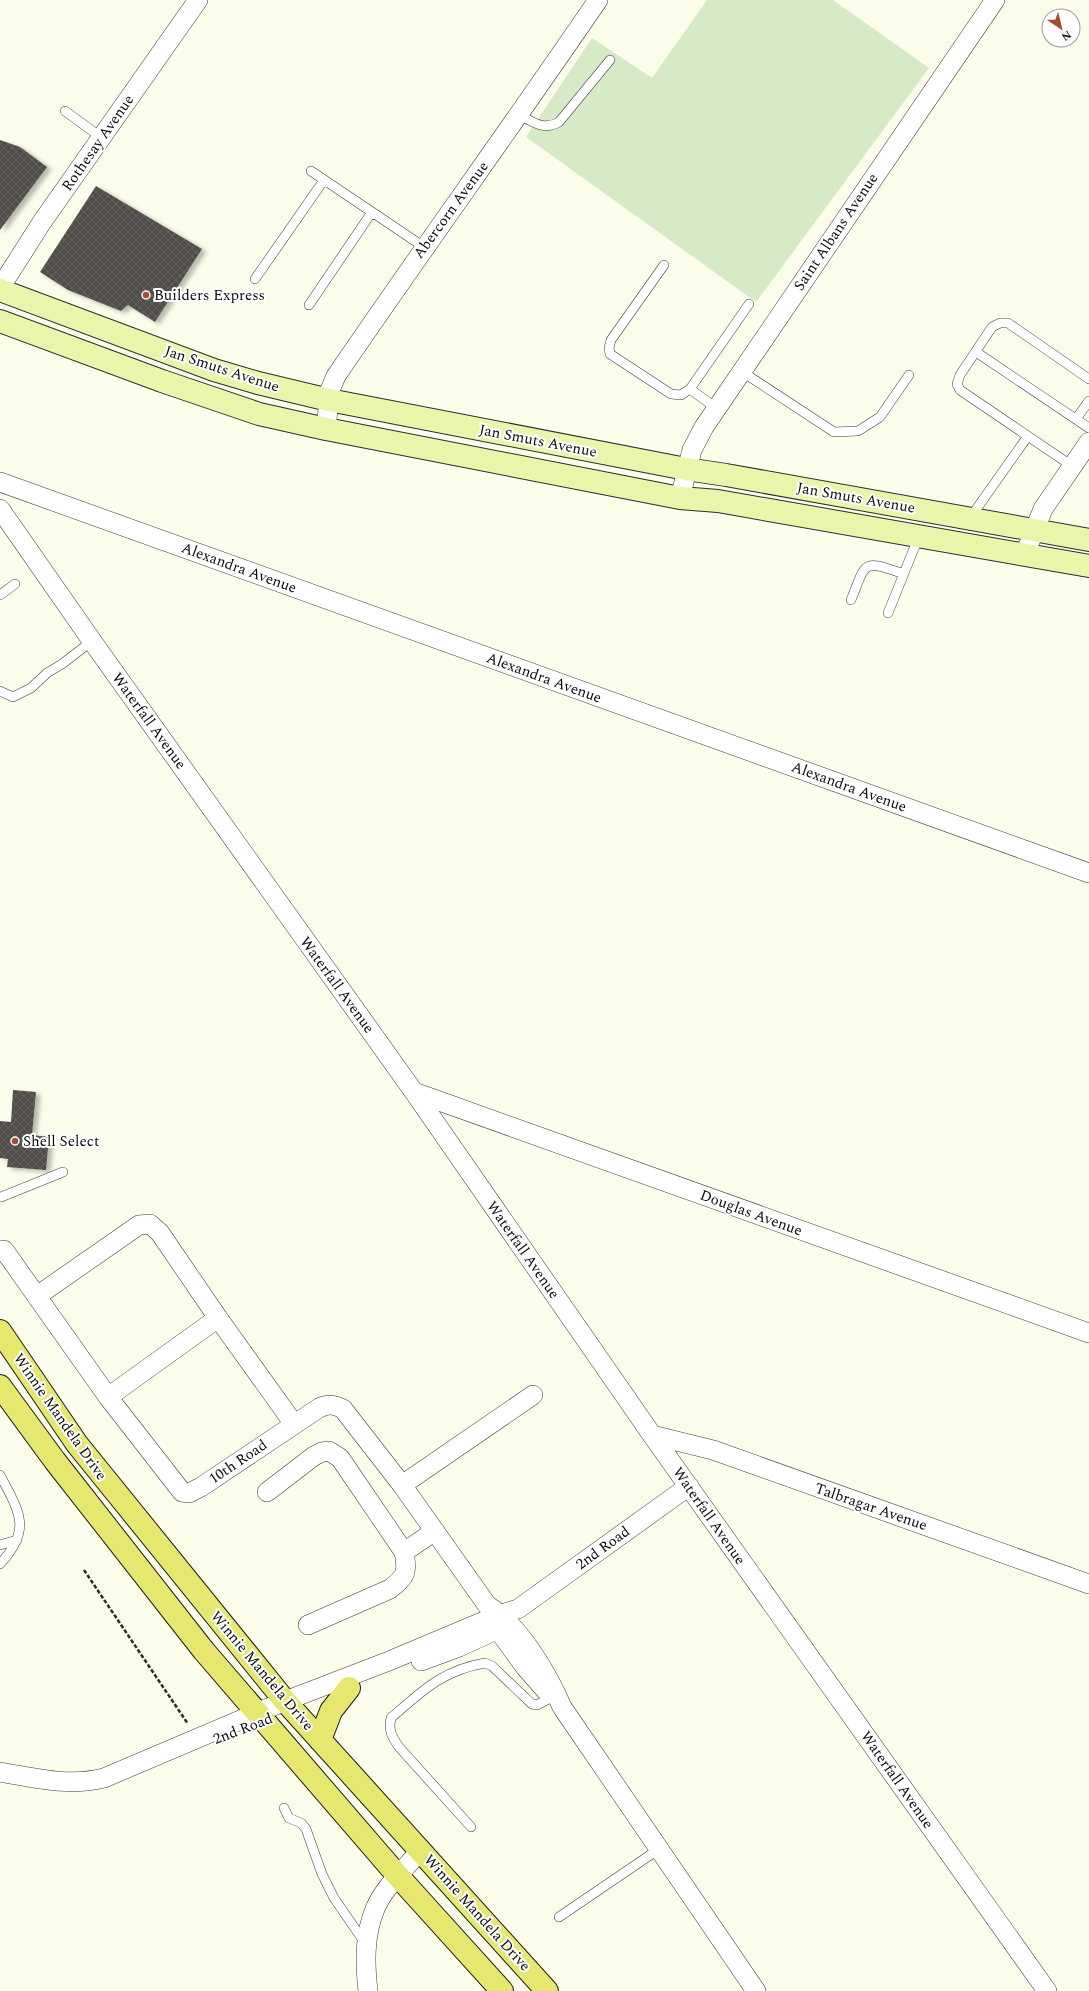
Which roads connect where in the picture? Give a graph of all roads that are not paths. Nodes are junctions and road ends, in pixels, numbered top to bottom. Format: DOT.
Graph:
graph roads {
  1 [pos="198,0"];
  2 [pos="598,0"];
  3 [pos="995,0"];
  4 [pos="610,60"];
  5 [pos="65,110"];
  6 [pos="519,115"];
  7 [pos="102,138"];
  8 [pos="310,171"];
  9 [pos="324,180"];
  10 [pos="372,212"];
  11 [pos="424,247"];
  12 [pos="664,265"];
  13 [pos="255,279"];
  14 [pos="0,289"];
  15 [pos="748,304"];
  16 [pos="309,305"];
  17 [pos="0,321"];
  18 [pos="976,352"];
  19 [pos="740,371"];
  20 [pos="909,375"];
  21 [pos="1089,380"];
  22 [pos="690,390"];
  23 [pos="329,400"];
  24 [pos="1089,401"];
  25 [pos="716,408"];
  26 [pos="1076,419"];
  27 [pos="1089,428"];
  28 [pos="326,429"];
  29 [pos="1028,436"];
  30 [pos="1089,442"];
  31 [pos="1072,466"];
  32 [pos="686,469"];
  33 [pos="0,482"];
  34 [pos="680,498"];
  35 [pos="0,509"];
  36 [pos="970,518"];
  37 [pos="1033,530"];
  38 [pos="920,536"];
  39 [pos="1089,540"];
  40 [pos="1025,554"];
  41 [pos="1089,566"];
  42 [pos="904,574"];
  43 [pos="15,584"];
  44 [pos="0,595"];
  45 [pos="851,600"];
  46 [pos="888,613"];
  47 [pos="92,641"];
  48 [pos="0,691"];
  49 [pos="1089,873"];
  50 [pos="414,1092"];
  51 [pos="63,1172"];
  52 [pos="0,1197"];
  53 [pos="4,1250"];
  54 [pos="37,1296"];
  55 [pos="218,1318"];
  56 [pos="0,1331"];
  57 [pos="1089,1333"];
  58 [pos="0,1386"];
  59 [pos="533,1395"];
  60 [pos="108,1397"];
  61 [pos="294,1424"];
  62 [pos="652,1435"];
  63 [pos="0,1475"];
  64 [pos="402,1485"];
  65 [pos="689,1486"];
  66 [pos="268,1492"];
  67 [pos="435,1531"];
  68 [pos="17,1540"];
  69 [pos="0,1545"];
  70 [pos="404,1552"];
  71 [pos="0,1564"];
  72 [pos="1089,1584"];
  73 [pos="501,1617"];
  74 [pos="308,1625"];
  75 [pos="350,1688"];
  76 [pos="557,1702"];
  77 [pos="289,1705"];
  78 [pos="261,1718"];
  79 [pos="320,1740"];
  80 [pos="0,1772"];
  81 [pos="0,1782"];
  82 [pos="284,1808"];
  83 [pos="471,1827"];
  84 [pos="659,1848"];
  85 [pos="420,1851"];
  86 [pos="398,1876"];
  87 [pos="559,1917"];
  88 [pos="366,1946"];
  89 [pos="368,1991"];
  90 [pos="502,1991"];
  91 [pos="547,1991"];
  92 [pos="756,1991"];
  93 [pos="1047,1991"];
  1 -- 7 [label="street, Rothesay Avenue"];
  2 -- 6 [label="street, Abercorn Avenue"];
  3 -- 19 [label="street, Saint Albans Avenue"];
  4 -- 6 [label="lane"];
  5 -- 7 [label="lane"];
  6 -- 11 [label="street, Abercorn Avenue"];
  7 -- 14 [label="street, Rothesay Avenue"];
  8 -- 9 [label="lane"];
  9 -- 10 [label="lane"];
  9 -- 13 [label="lane"];
  10 -- 11 [label="lane"];
  10 -- 16 [label="lane"];
  11 -- 23 [label="street, Abercorn Avenue"];
  12 -- 22 [label="lane"];
  14 -- 23 [label="main road, Jan Smuts Avenue"];
  15 -- 22 [label="lane"];
  17 -- 28 [label="main road, Jan Smuts Avenue"];
  18 -- 21 [label="lane"];
  18 -- 26 [label="lane"];
  18 -- 29 [label="lane"];
  19 -- 20 [label="lane"];
  19 -- 25 [label="street, Saint Albans Avenue"];
  22 -- 25 [label="lane"];
  23 -- 28 [label="street, Abercorn Avenue"];
  23 -- 32 [label="main road, Jan Smuts Avenue"];
  24 -- 26 [label="lane"];
  25 -- 32 [label="street, Saint Albans Avenue"];
  26 -- 27 [label="lane"];
  28 -- 34 [label="main road, Jan Smuts Avenue"];
  29 -- 31 [label="lane"];
  29 -- 36 [label="lane"];
  30 -- 31 [label="street"];
  31 -- 37 [label="street"];
  32 -- 34 [label="street, Saint Albans Avenue"];
  32 -- 36 [label="main road, Jan Smuts Avenue"];
  33 -- 49 [label="street, Alexandra Avenue"];
  34 -- 38 [label="main road, Jan Smuts Avenue"];
  35 -- 47 [label="street, Waterfall Avenue"];
  36 -- 37 [label="main road, Jan Smuts Avenue"];
  37 -- 39 [label="main road, Jan Smuts Avenue"];
  37 -- 40 [label="street"];
  38 -- 40 [label="main road, Jan Smuts Avenue"];
  38 -- 42 [label="lane"];
  40 -- 41 [label="main road, Jan Smuts Avenue"];
  42 -- 45 [label="lane"];
  42 -- 46 [label="lane"];
  43 -- 44 [label="lane"];
  47 -- 48 [label="lane"];
  47 -- 50 [label="street, Waterfall Avenue"];
  50 -- 57 [label="street, Douglas Avenue"];
  50 -- 62 [label="street, Waterfall Avenue"];
  51 -- 52 [label="lane"];
  53 -- 54 [label="street, 10th Road"];
  54 -- 55 [label="street"];
  54 -- 60 [label="street, 10th Road"];
  55 -- 60 [label="street"];
  55 -- 61 [label="street"];
  56 -- 77 [label="main road, Winnie Mandela Drive"];
  58 -- 78 [label="main road, Winnie Mandela Drive"];
  59 -- 64 [label="street"];
  60 -- 61 [label="street, 10th Road"];
  61 -- 64 [label="street, 10th Road"];
  62 -- 65 [label="street, Waterfall Avenue"];
  62 -- 72 [label="street, Talbragar Avenue"];
  63 -- 68 [label="lane"];
  64 -- 67 [label="street, 10th Road"];
  65 -- 73 [label="street, 2nd Road"];
  65 -- 93 [label="street, Waterfall Avenue"];
  66 -- 70 [label="street"];
  67 -- 70 [label="street"];
  67 -- 73 [label="street, 10th Road"];
  68 -- 69 [label="lane"];
  68 -- 71 [label="lane"];
  70 -- 74 [label="street"];
  73 -- 75 [label="street, 2nd Road"];
  73 -- 76 [label="street, 10th Road"];
  73 -- 77 [label="street, 2nd Road"];
  75 -- 77 [label="street, 2nd Road"];
  75 -- 79 [label="main road"];
  76 -- 83 [label="lane"];
  76 -- 84 [label="street, 10th Road"];
  77 -- 78 [label="street, 2nd Road"];
  77 -- 79 [label="main road, Winnie Mandela Drive"];
  78 -- 80 [label="street, 2nd Road"];
  78 -- 81 [label="street, 2nd Road"];
  78 -- 86 [label="main road, Winnie Mandela Drive"];
  79 -- 85 [label="main road, Winnie Mandela Drive"];
  82 -- 88 [label="lane"];
  84 -- 87 [label="lane"];
  84 -- 92 [label="street, 10th Road"];
  85 -- 86 [label="street"];
  85 -- 91 [label="main road, Winnie Mandela Drive"];
  86 -- 88 [label="street"];
  86 -- 90 [label="main road, Winnie Mandela Drive"];
  88 -- 89 [label="street"];
}
